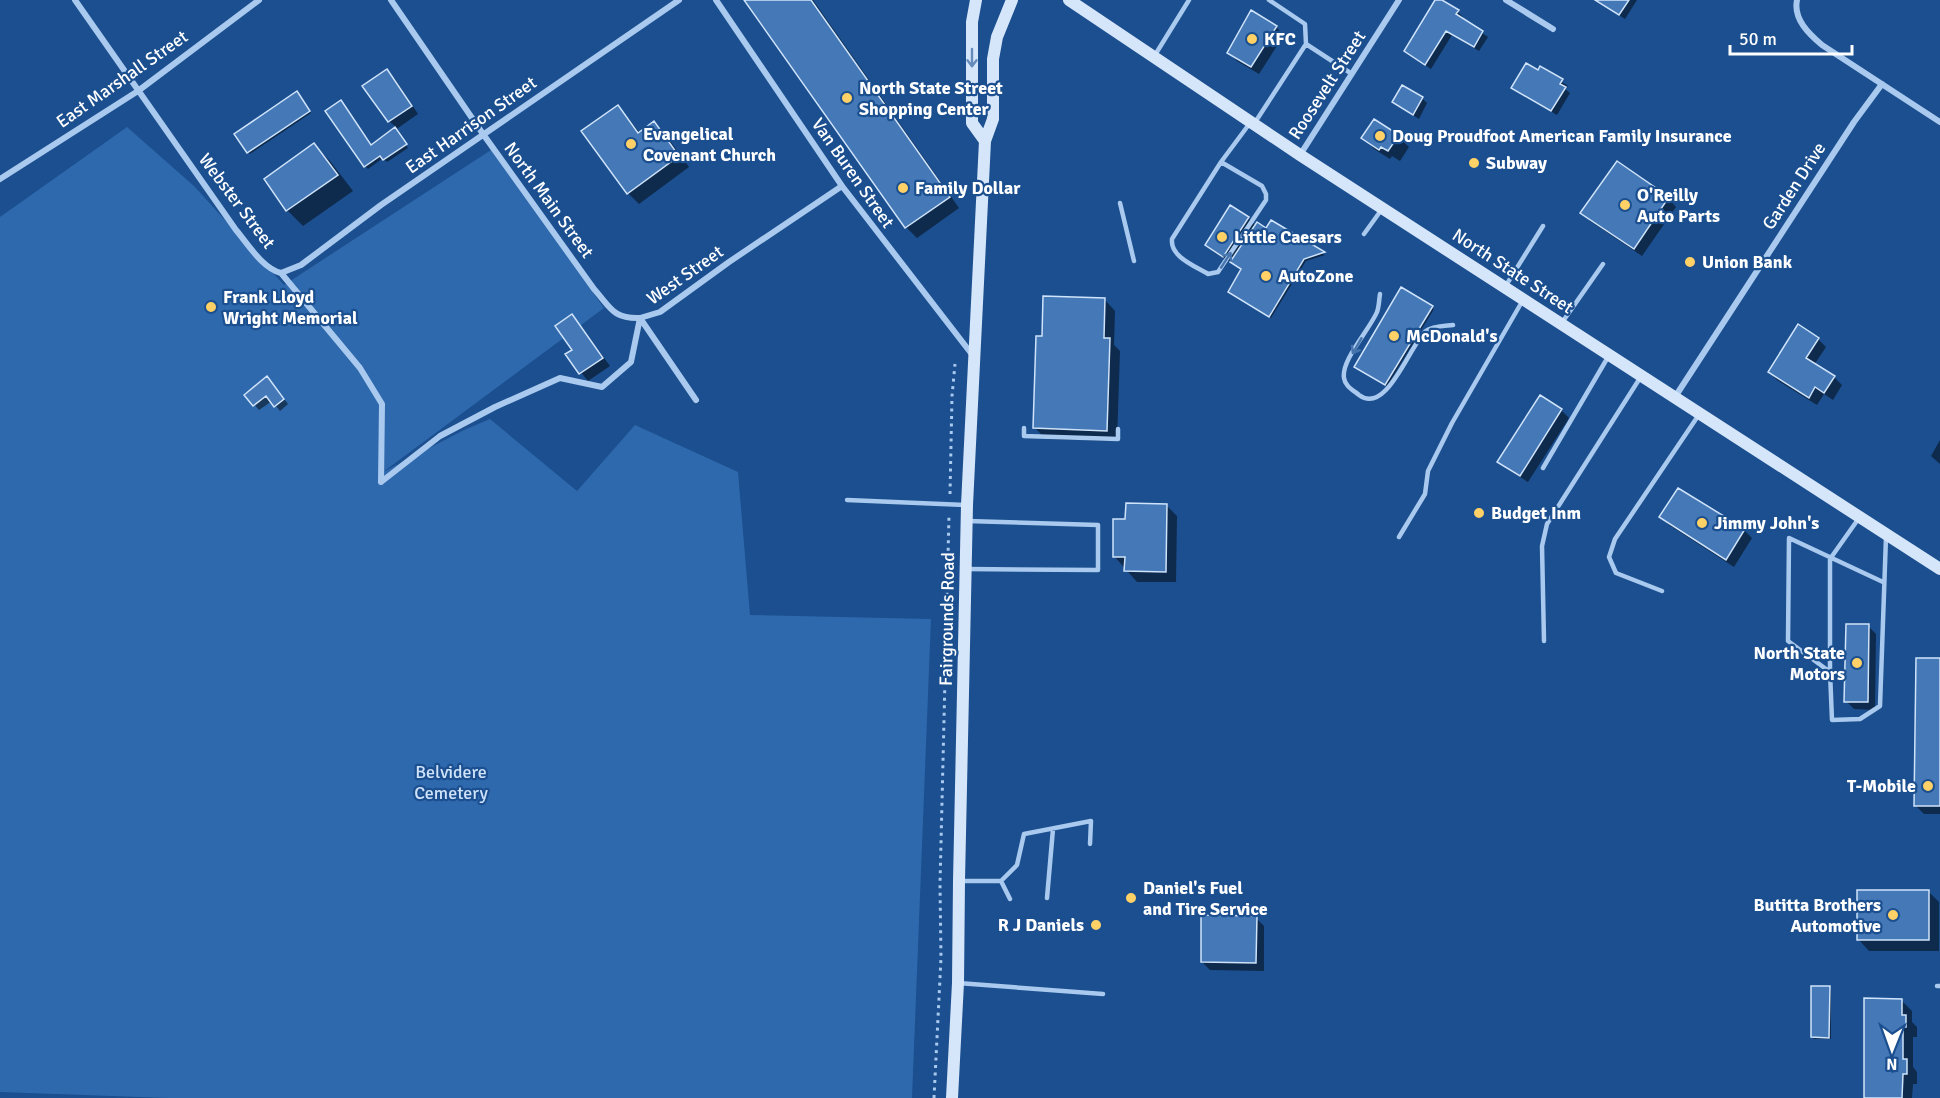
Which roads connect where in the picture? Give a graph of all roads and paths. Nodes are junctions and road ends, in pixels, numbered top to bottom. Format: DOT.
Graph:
graph roads {
  1 [pos="75,0"];
  2 [pos="259,0"];
  3 [pos="391,0"];
  4 [pos="679,0"];
  5 [pos="716,0"];
  6 [pos="976,0"];
  7 [pos="1012,0"];
  8 [pos="1069,0"];
  9 [pos="1189,0"];
  10 [pos="1269,0"];
  11 [pos="1399,0"];
  12 [pos="1506,0"];
  13 [pos="1797,0"];
  14 [pos="1552,29"];
  15 [pos="1306,44"];
  16 [pos="1153,57"];
  17 [pos="1352,74"];
  18 [pos="1882,84"];
  19 [pos="138,91"];
  20 [pos="1940,122"];
  21 [pos="1252,124"];
  22 [pos="483,134"];
  23 [pos="985,141"];
  24 [pos="1300,155"];
  25 [pos="1221,162"];
  26 [pos="0,179"];
  27 [pos="842,186"];
  28 [pos="1120,203"];
  29 [pos="1382,208"];
  30 [pos="1543,226"];
  31 [pos="1365,234"];
  32 [pos="1134,261"];
  33 [pos="1603,264"];
  34 [pos="281,273"];
  35 [pos="1504,287"];
  36 [pos="1380,294"];
  37 [pos="1523,300"];
  38 [pos="640,318"];
  39 [pos="1561,324"];
  40 [pos="1453,325"];
  41 [pos="1610,355"];
  42 [pos="975,358"];
  43 [pos="955,364"];
  44 [pos="1642,376"];
  45 [pos="1676,397"];
  46 [pos="696,400"];
  47 [pos="1700,413"];
  48 [pos="1024,428"];
  49 [pos="1118,429"];
  50 [pos="1543,468"];
  51 [pos="381,482"];
  52 [pos="847,500"];
  53 [pos="949,504"];
  54 [pos="967,505"];
  55 [pos="1860,517"];
  56 [pos="967,521"];
  57 [pos="1886,534"];
  58 [pos="1399,537"];
  59 [pos="1830,559"];
  60 [pos="966,569"];
  61 [pos="1940,569"];
  62 [pos="1884,582"];
  63 [pos="1662,591"];
  64 [pos="1544,640"];
  65 [pos="1830,672"];
  66 [pos="1053,829"];
  67 [pos="1090,844"];
  68 [pos="959,881"];
  69 [pos="1000,881"];
  70 [pos="1047,898"];
  71 [pos="1011,899"];
  72 [pos="958,983"];
  73 [pos="1103,993"];
  74 [pos="934,1098"];
  75 [pos="952,1098"];
  1 -- 19 [label="street, Webster Street"];
  2 -- 19 [label="street, East Marshall Street"];
  3 -- 22 [label="street, North Main Street"];
  4 -- 22 [label="street, East Harrison Street"];
  5 -- 27 [label="street, Van Buren Street"];
  6 -- 23 [label="main road, Fairgrounds Road, one-way"];
  7 -- 23 [label="main road, Fairgrounds Road"];
  8 -- 16 [label="main road, North State Street"];
  9 -- 16 [label="lane"];
  10 -- 15 [label="lane"];
  11 -- 17 [label="street, Roosevelt Street"];
  12 -- 14 [label="street"];
  13 -- 18 [label="street"];
  15 -- 17 [label="lane"];
  15 -- 21 [label="lane"];
  16 -- 21 [label="main road, North State Street"];
  17 -- 24 [label="street, Roosevelt Street"];
  18 -- 20 [label="street"];
  18 -- 45 [label="street, Garden Drive"];
  19 -- 26 [label="street, East Marshall Street"];
  19 -- 34 [label="street, Webster Street"];
  21 -- 24 [label="main road, North State Street"];
  21 -- 25 [label="lane"];
  22 -- 34 [label="street, East Harrison Street"];
  22 -- 38 [label="street, North Main Street"];
  23 -- 42 [label="main road, Fairgrounds Road"];
  24 -- 29 [label="main road, North State Street"];
  25 -- 25 [label="lane, one-way"];
  27 -- 38 [label="street, West Street"];
  27 -- 42 [label="street, Van Buren Street"];
  28 -- 32 [label="lane"];
  29 -- 31 [label="lane"];
  29 -- 35 [label="main road, North State Street"];
  30 -- 35 [label="lane"];
  33 -- 39 [label="lane"];
  34 -- 51 [label="street, Webster Street"];
  35 -- 37 [label="main road, North State Street"];
  36 -- 40 [label="lane, one-way"];
  37 -- 39 [label="main road, North State Street"];
  37 -- 58 [label="lane"];
  38 -- 46 [label="street"];
  38 -- 51 [label="street, West Street"];
  39 -- 41 [label="main road, North State Street"];
  41 -- 44 [label="main road, North State Street"];
  41 -- 50 [label="lane"];
  42 -- 54 [label="main road, Fairgrounds Road"];
  43 -- 53 [label="path"];
  44 -- 45 [label="main road, North State Street"];
  44 -- 64 [label="lane"];
  45 -- 47 [label="main road, North State Street"];
  47 -- 55 [label="main road, North State Street"];
  47 -- 63 [label="lane"];
  48 -- 49 [label="lane"];
  52 -- 53 [label="lane"];
  53 -- 54 [label="lane"];
  53 -- 74 [label="path"];
  54 -- 56 [label="main road, Fairgrounds Road"];
  55 -- 57 [label="main road, North State Street"];
  55 -- 59 [label="lane"];
  56 -- 60 [label="main road, Fairgrounds Road"];
  56 -- 60 [label="lane"];
  57 -- 61 [label="main road, North State Street"];
  57 -- 62 [label="lane"];
  59 -- 62 [label="lane"];
  59 -- 65 [label="lane"];
  59 -- 65 [label="lane"];
  60 -- 68 [label="main road, Fairgrounds Road"];
  62 -- 65 [label="lane"];
  66 -- 67 [label="lane"];
  66 -- 69 [label="lane"];
  66 -- 70 [label="lane"];
  68 -- 69 [label="lane"];
  68 -- 72 [label="main road, Fairgrounds Road"];
  69 -- 71 [label="lane"];
  72 -- 73 [label="lane"];
  72 -- 75 [label="main road, Fairgrounds Road"];
}
